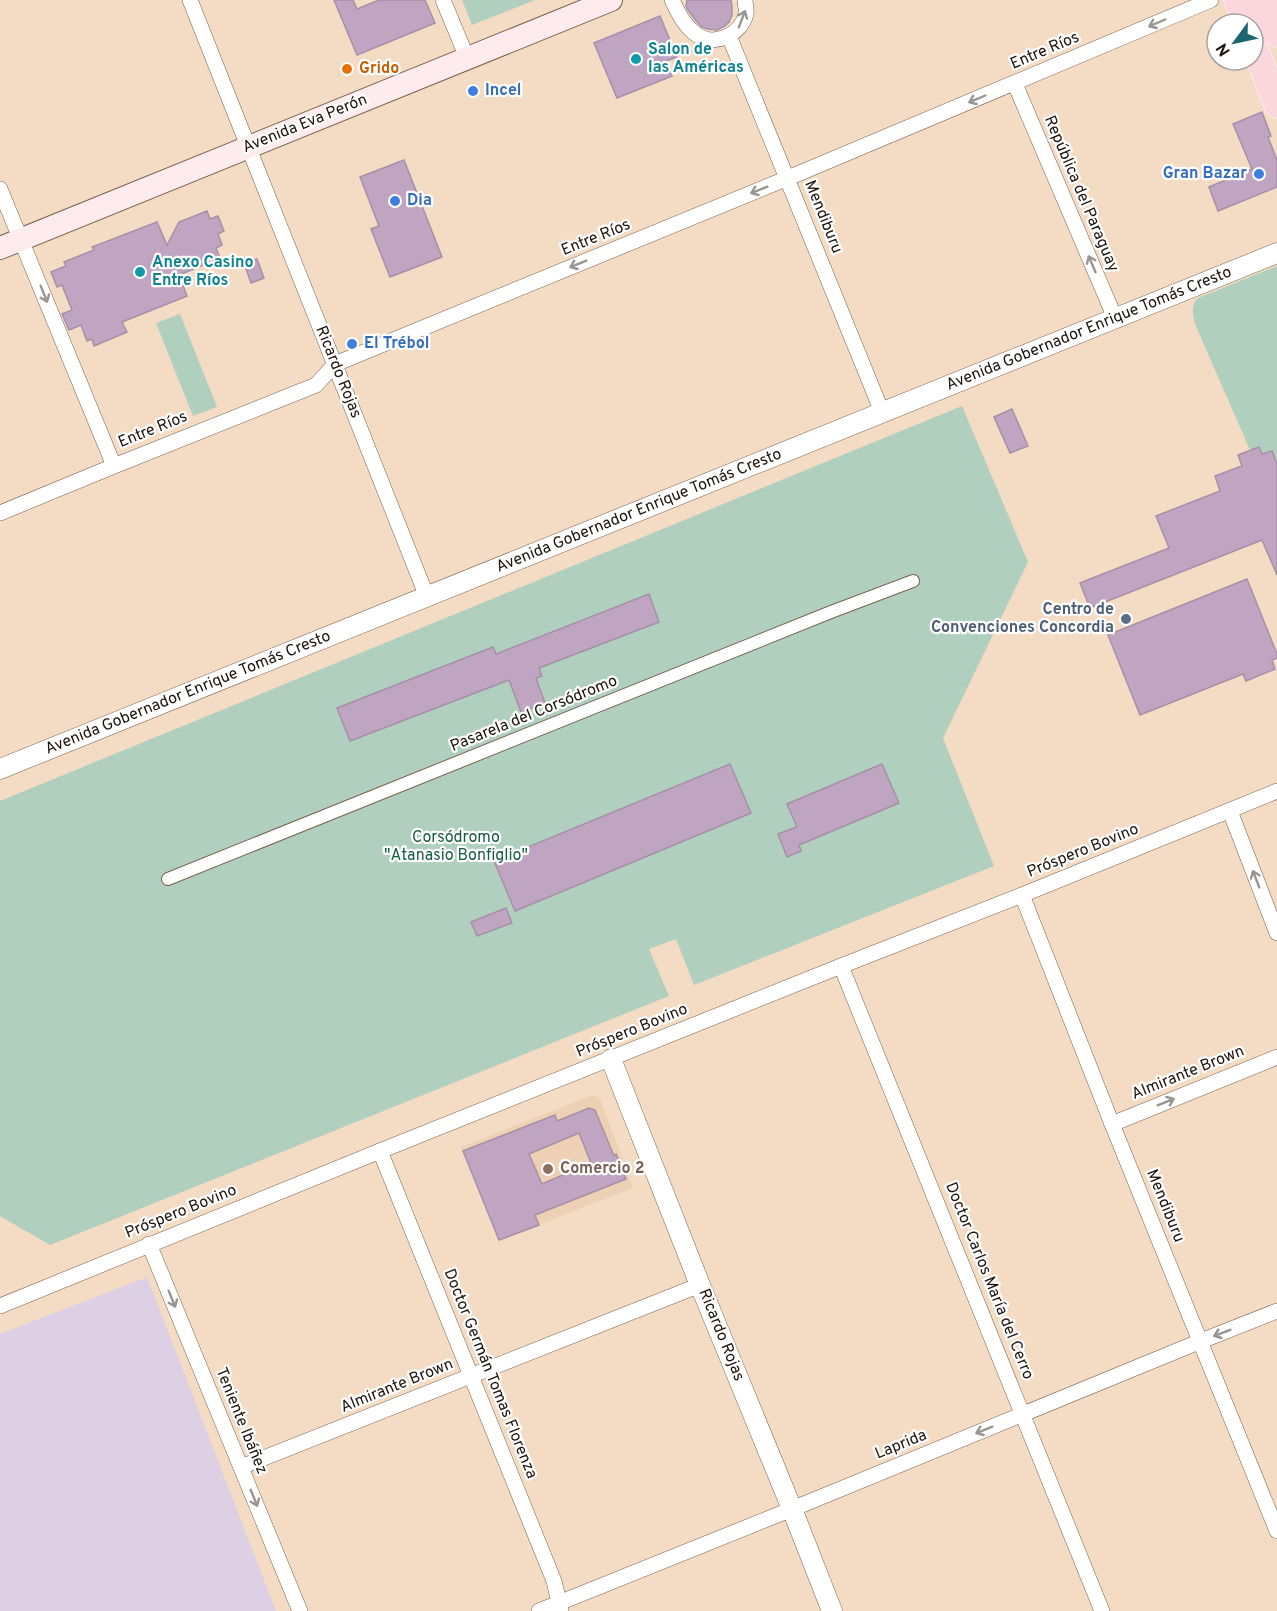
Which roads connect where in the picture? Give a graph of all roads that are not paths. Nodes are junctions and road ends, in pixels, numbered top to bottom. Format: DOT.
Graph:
graph roads {
  1 [pos="190,0"];
  2 [pos="443,0"];
  3 [pos="611,0"];
  4 [pos="672,0"];
  5 [pos="745,0"];
  6 [pos="1211,0"];
  7 [pos="1264,0"];
  8 [pos="1277,34"];
  9 [pos="729,36"];
  10 [pos="467,58"];
  11 [pos="1264,72"];
  12 [pos="1015,84"];
  13 [pos="1277,105"];
  14 [pos="249,147"];
  15 [pos="788,178"];
  16 [pos="0,189"];
  17 [pos="22,240"];
  18 [pos="0,248"];
  19 [pos="1277,253"];
  20 [pos="1115,318"];
  21 [pos="334,364"];
  22 [pos="882,412"];
  23 [pos="114,466"];
  24 [pos="0,513"];
  25 [pos="913,581"];
  26 [pos="427,597"];
  27 [pos="0,769"];
  28 [pos="1277,791"];
  29 [pos="1230,811"];
  30 [pos="168,879"];
  31 [pos="1022,895"];
  32 [pos="1277,933"];
  33 [pos="842,966"];
  34 [pos="1277,1057"];
  35 [pos="611,1059"];
  36 [pos="1112,1124"];
  37 [pos="380,1151"];
  38 [pos="149,1245"];
  39 [pos="700,1285"];
  40 [pos="0,1306"];
  41 [pos="1277,1311"];
  42 [pos="1201,1341"];
  43 [pos="471,1376"];
  44 [pos="1023,1414"];
  45 [pos="241,1467"];
  46 [pos="792,1509"];
  47 [pos="1277,1531"];
  48 [pos="560,1607"];
  49 [pos="300,1611"];
  50 [pos="538,1611"];
  51 [pos="832,1611"];
  52 [pos="1102,1611"];
  1 -- 14 [label="street, Ricardo Rojas"];
  2 -- 10 [label="street"];
  3 -- 10 [label="main road, Avenida Eva Perón"];
  4 -- 9 [label="street"];
  9 -- 5 [label="street, one-way"];
  6 -- 12 [label="street, Entre Ríos, one-way"];
  7 -- 8 [label="main road"];
  9 -- 15 [label="street, Mendiburu"];
  10 -- 14 [label="main road, Avenida Eva Perón"];
  11 -- 13 [label="main road"];
  12 -- 15 [label="street, Entre Ríos, one-way"];
  20 -- 12 [label="street, República del Paraguay, one-way"];
  14 -- 17 [label="main road, Avenida Eva Perón"];
  14 -- 21 [label="street, Ricardo Rojas"];
  15 -- 21 [label="street, Entre Ríos, one-way"];
  15 -- 22 [label="street, Mendiburu"];
  16 -- 17 [label="street"];
  17 -- 18 [label="main road, Avenida Eva Perón"];
  17 -- 23 [label="street, one-way"];
  19 -- 20 [label="street, Avenida Gobernador Enrique Tomás Cresto"];
  20 -- 22 [label="street, Avenida Gobernador Enrique Tomás Cresto"];
  21 -- 23 [label="street, Entre Ríos"];
  21 -- 26 [label="street, Ricardo Rojas"];
  22 -- 26 [label="street, Avenida Gobernador Enrique Tomás Cresto"];
  23 -- 24 [label="street, Entre Ríos"];
  25 -- 30 [label="street, Pasarela del Corsódromo"];
  26 -- 27 [label="street, Avenida Gobernador Enrique Tomás Cresto"];
  28 -- 29 [label="street, Próspero Bovino"];
  29 -- 31 [label="street, Próspero Bovino"];
  32 -- 29 [label="street, one-way"];
  31 -- 33 [label="street, Próspero Bovino"];
  31 -- 36 [label="street, Mendiburu"];
  33 -- 35 [label="street, Próspero Bovino"];
  33 -- 44 [label="street, Doctor Carlos María del Cerro"];
  36 -- 34 [label="street, Almirante Brown, one-way"];
  35 -- 37 [label="street, Próspero Bovino"];
  35 -- 39 [label="street, Ricardo Rojas"];
  36 -- 42 [label="street, Mendiburu"];
  37 -- 38 [label="street, Próspero Bovino"];
  37 -- 43 [label="street, Doctor Germán Tomas Florenza"];
  38 -- 40 [label="street, Próspero Bovino"];
  38 -- 45 [label="street, Teniente Ibáñez, one-way"];
  39 -- 43 [label="street, Almirante Brown"];
  39 -- 46 [label="street, Ricardo Rojas"];
  41 -- 42 [label="street, Laprida, one-way"];
  42 -- 44 [label="street, Laprida"];
  42 -- 47 [label="street, Mendiburu"];
  43 -- 45 [label="street, Almirante Brown"];
  43 -- 48 [label="street, Doctor Germán Tomas Florenza"];
  44 -- 46 [label="street, Laprida, one-way"];
  44 -- 52 [label="street, Doctor Carlos María del Cerro"];
  45 -- 49 [label="street, Teniente Ibáñez, one-way"];
  46 -- 48 [label="street, Laprida"];
  46 -- 51 [label="street, Ricardo Rojas"];
  48 -- 50 [label="street, Laprida"];
}
